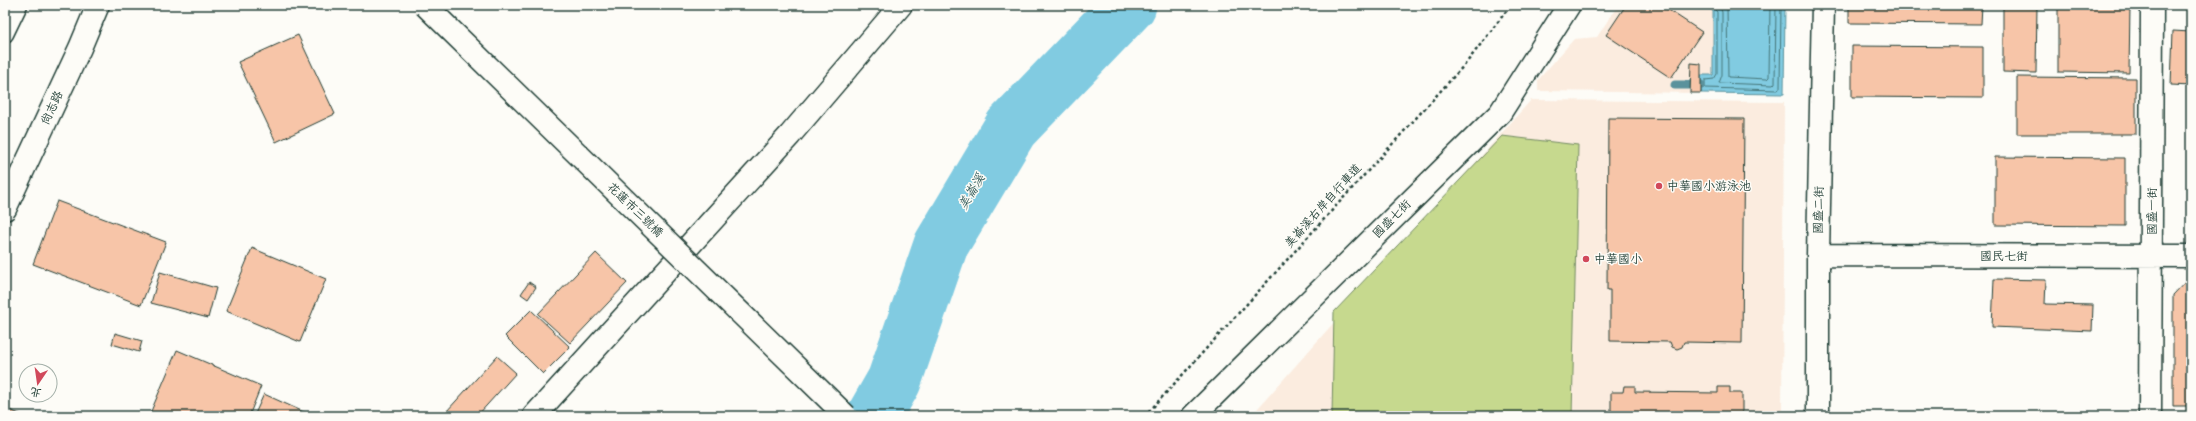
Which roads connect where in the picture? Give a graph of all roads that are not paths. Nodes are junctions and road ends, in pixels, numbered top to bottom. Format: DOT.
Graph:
graph roads {
  1 [pos="19,5"];
  2 [pos="98,5"];
  3 [pos="425,5"];
  4 [pos="901,5"];
  5 [pos="1569,5"];
  6 [pos="1822,5"];
  7 [pos="2152,5"];
  8 [pos="5,34"];
  9 [pos="5,209"];
  10 [pos="1818,256"];
  11 [pos="2152,256"];
  12 [pos="2191,256"];
  13 [pos="534,416"];
  14 [pos="846,416"];
  15 [pos="1193,416"];
  16 [pos="1818,416"];
  17 [pos="2150,416"];
  1 -- 8 [label="lane"];
  2 -- 9 [label="street, 尚志路"];
  3 -- 14 [label="street, 花蓮市三號橋, bridge"];
  4 -- 13 [label="street"];
  5 -- 15 [label="street, 國盛七街"];
  6 -- 10 [label="street, 國盛二街"];
  7 -- 11 [label="street, 國盛一街"];
  10 -- 11 [label="street, 國民七街"];
  10 -- 16 [label="street, 國盛二街"];
  11 -- 12 [label="street, 國民七街"];
  11 -- 17 [label="street, 國盛一街"];
}
